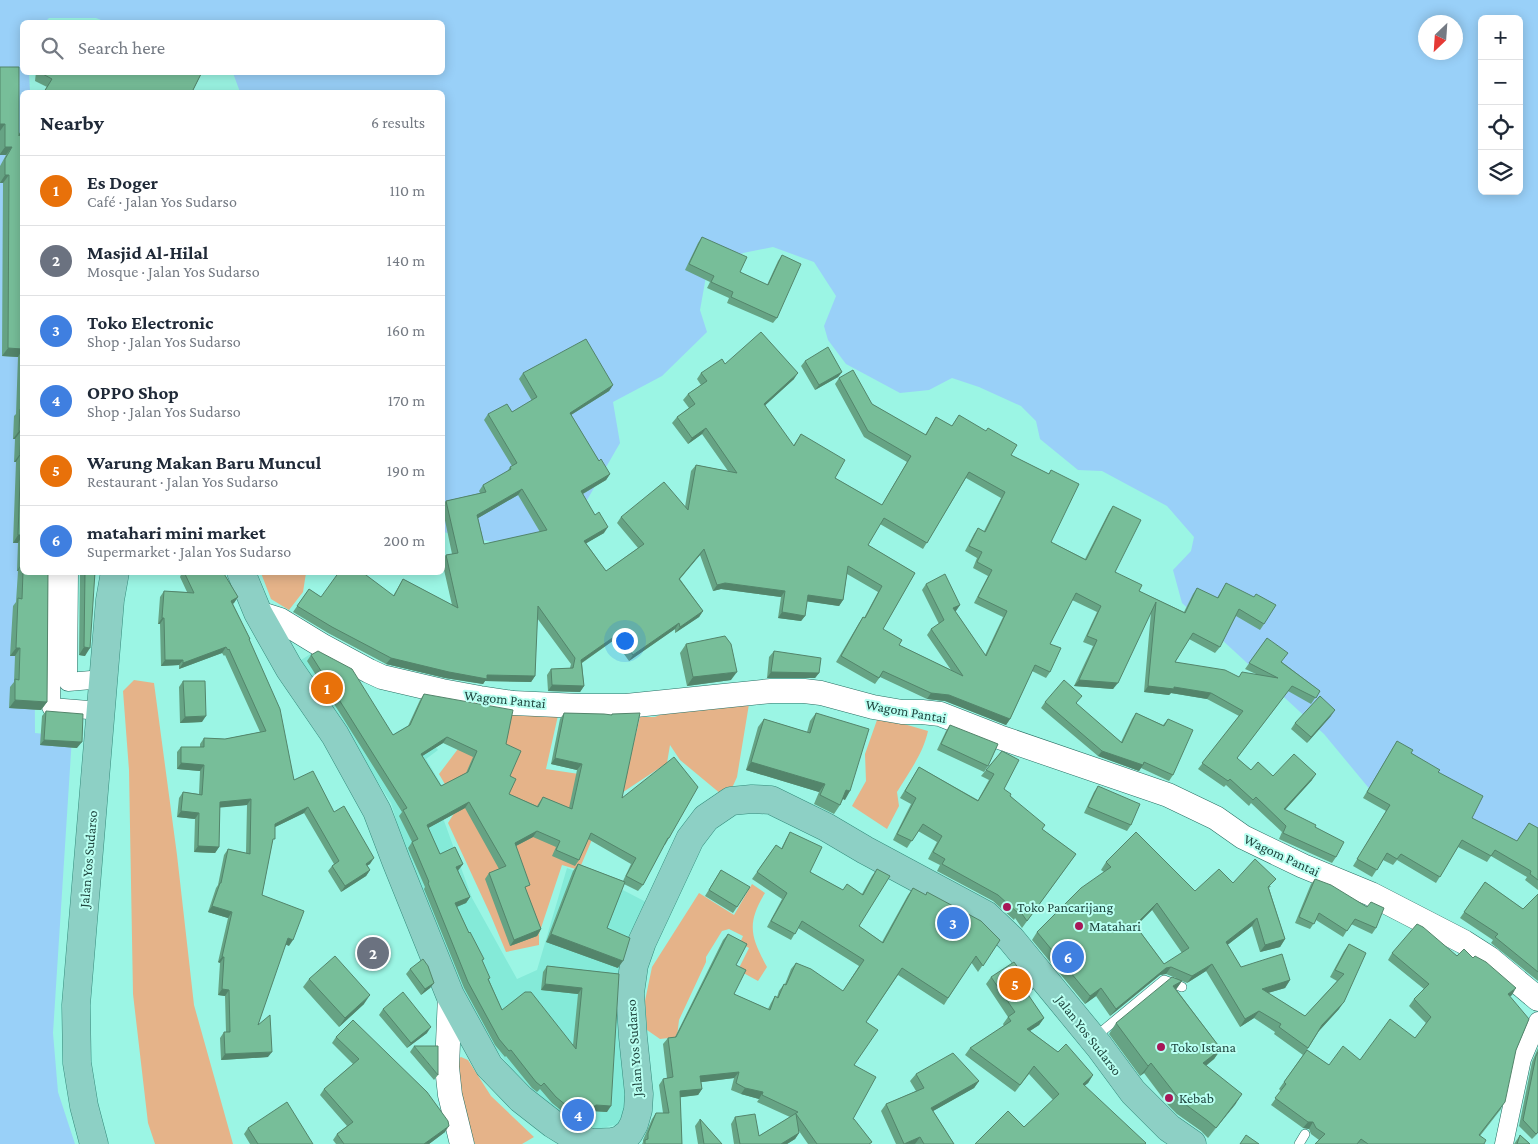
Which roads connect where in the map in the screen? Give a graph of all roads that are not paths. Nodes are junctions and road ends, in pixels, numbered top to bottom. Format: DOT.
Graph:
graph roads {
  1 [pos="53,575"];
  2 [pos="70,575"];
  3 [pos="114,575"];
  4 [pos="242,575"];
  5 [pos="258,613"];
  6 [pos="103,679"];
  7 [pos="101,711"];
  8 [pos="1182,987"];
  9 [pos="450,995"];
  10 [pos="1538,999"];
  11 [pos="1538,1021"];
  12 [pos="1093,1039"];
  13 [pos="1305,1134"];
  14 [pos="94,1144"];
  15 [pos="462,1144"];
  16 [pos="1192,1144"];
  17 [pos="1298,1144"];
  18 [pos="1504,1144"];
  1 -- 7 [label="street"];
  2 -- 6 [label="street"];
  3 -- 6 [label="main road, Jalan Yos Sudarso"];
  4 -- 5 [label="main road, Jalan Yos Sudarso"];
  5 -- 9 [label="main road, Jalan Yos Sudarso"];
  5 -- 10 [label="street, Wagom Pantai"];
  6 -- 7 [label="main road, Jalan Yos Sudarso"];
  7 -- 14 [label="main road, Jalan Yos Sudarso"];
  8 -- 12 [label="lane"];
  9 -- 12 [label="main road, Jalan Yos Sudarso"];
  9 -- 15 [label="street"];
  11 -- 18 [label="street"];
  12 -- 16 [label="main road, Jalan Yos Sudarso"];
  13 -- 17 [label="lane"];
}
